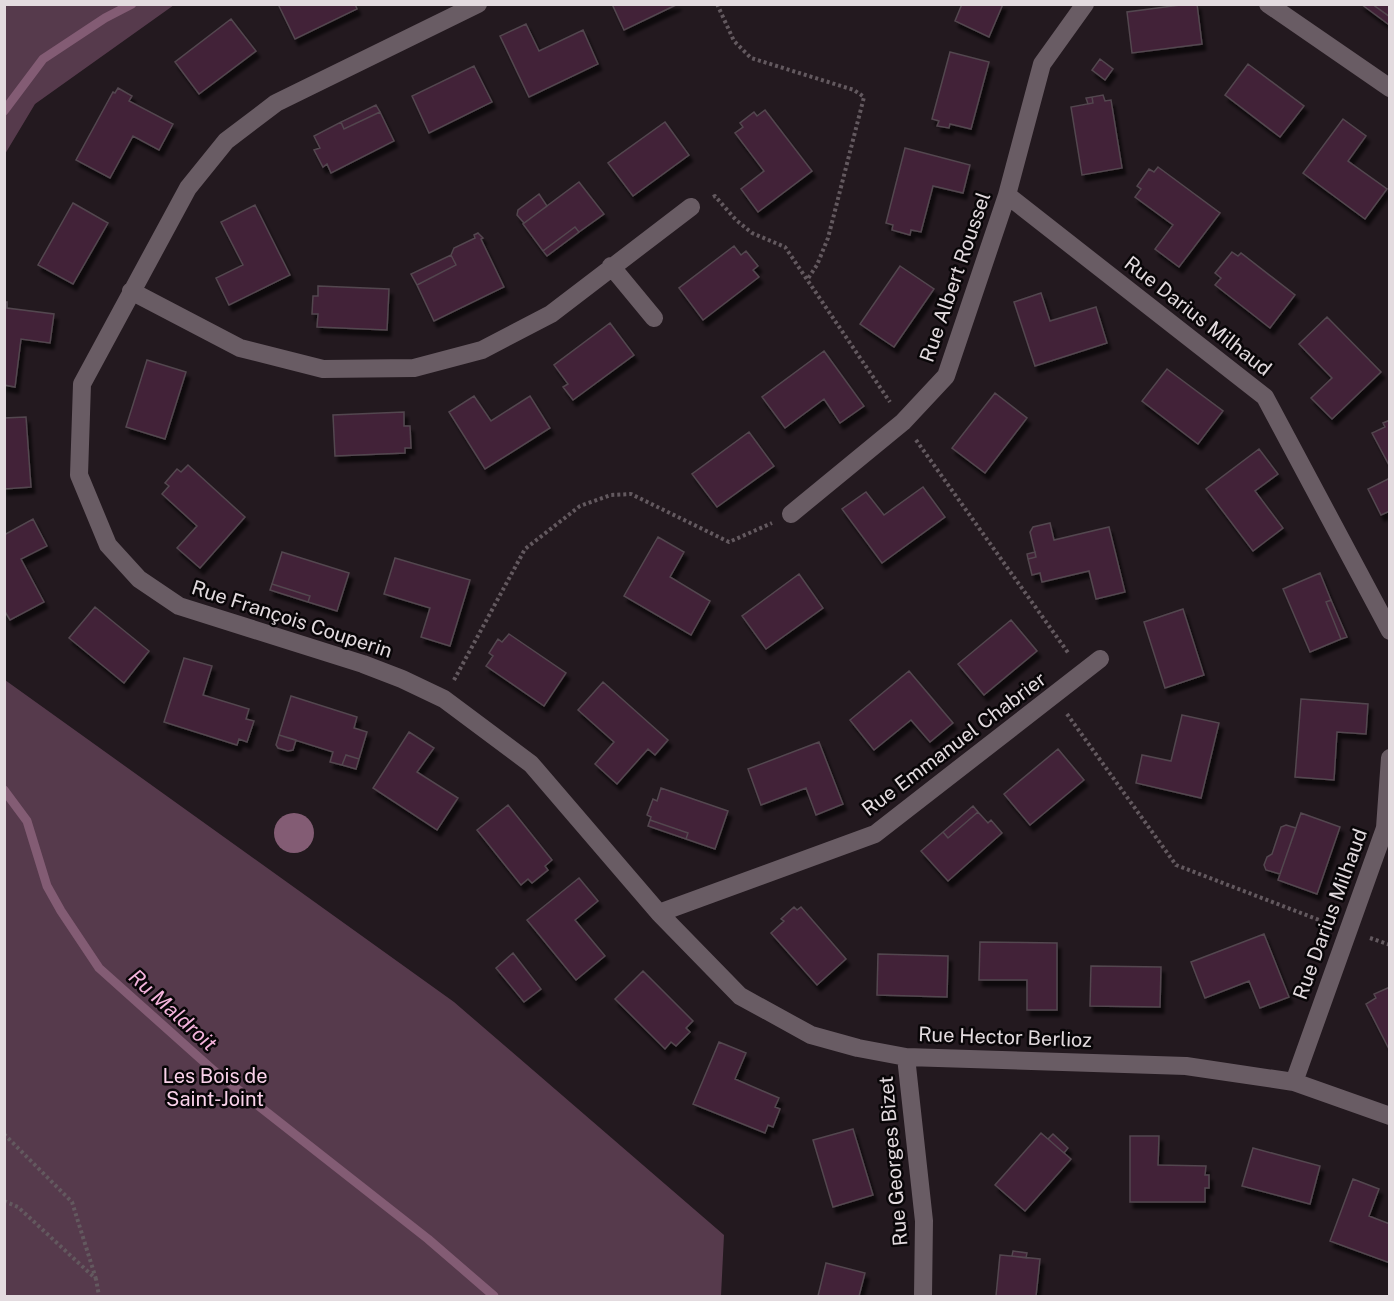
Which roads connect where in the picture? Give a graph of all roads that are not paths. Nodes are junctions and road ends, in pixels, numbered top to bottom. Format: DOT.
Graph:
graph roads {
  1 [pos="478,4"];
  2 [pos="1084,4"];
  3 [pos="1268,4"];
  4 [pos="1389,87"];
  5 [pos="1007,195"];
  6 [pos="691,207"];
  7 [pos="611,266"];
  8 [pos="131,291"];
  9 [pos="654,318"];
  10 [pos="791,514"];
  11 [pos="1389,631"];
  12 [pos="1100,659"];
  13 [pos="1389,758"];
  14 [pos="659,913"];
  15 [pos="906,1057"];
  16 [pos="1294,1082"];
  17 [pos="1389,1116"];
  18 [pos="923,1296"];
  1 -- 8 [label="street, Rue François Couperin"];
  2 -- 5 [label="street, Rue Albert Roussel"];
  3 -- 4 [label="street"];
  5 -- 10 [label="street, Rue Albert Roussel"];
  5 -- 11 [label="street, Rue Darius Milhaud"];
  6 -- 7 [label="street"];
  7 -- 8 [label="street"];
  7 -- 9 [label="street"];
  8 -- 14 [label="street, Rue François Couperin"];
  12 -- 14 [label="street, Rue Emmanuel Chabrier"];
  13 -- 16 [label="street, Rue Darius Milhaud"];
  14 -- 15 [label="street, Rue Hector Berlioz"];
  15 -- 16 [label="street, Rue Hector Berlioz"];
  15 -- 18 [label="street, Rue Georges Bizet"];
  16 -- 17 [label="street, Rue Hector Berlioz"];
}
